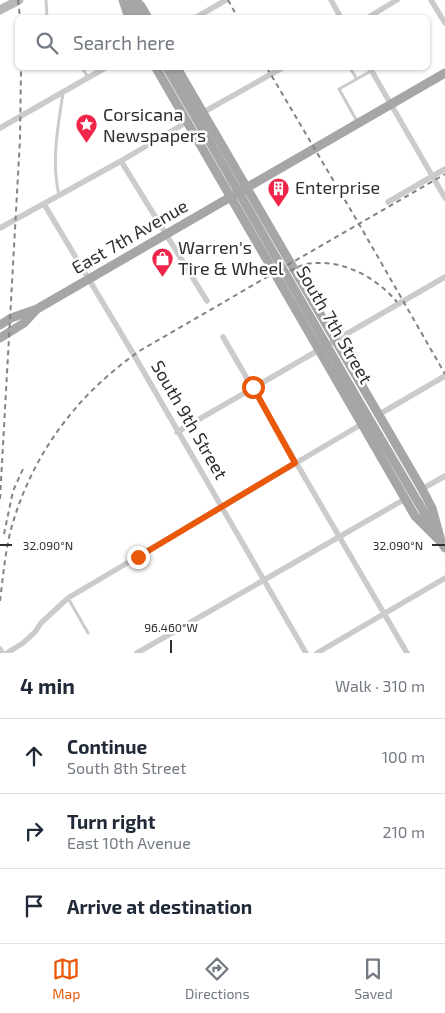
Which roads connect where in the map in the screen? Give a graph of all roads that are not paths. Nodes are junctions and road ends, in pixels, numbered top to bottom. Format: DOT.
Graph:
graph roads {
  1 [pos="18,0"];
  2 [pos="46,0"];
  3 [pos="123,0"];
  4 [pos="128,0"];
  5 [pos="134,0"];
  6 [pos="226,0"];
  7 [pos="331,0"];
  8 [pos="397,0"];
  9 [pos="432,0"];
  10 [pos="0,10"];
  11 [pos="47,15"];
  12 [pos="128,15"];
  13 [pos="136,15"];
  14 [pos="146,15"];
  15 [pos="200,15"];
  16 [pos="339,15"];
  17 [pos="372,15"];
  18 [pos="445,23"];
  19 [pos="83,70"];
  20 [pos="101,70"];
  21 [pos="158,70"];
  22 [pos="168,70"];
  23 [pos="178,70"];
  24 [pos="278,70"];
  25 [pos="351,70"];
  26 [pos="370,70"];
  27 [pos="372,70"];
  28 [pos="445,73"];
  29 [pos="88,77"];
  30 [pos="357,79"];
  31 [pos="63,92"];
  32 [pos="391,105"];
  33 [pos="195,117"];
  34 [pos="358,124"];
  35 [pos="0,128"];
  36 [pos="121,161"];
  37 [pos="445,169"];
  38 [pos="433,176"];
  39 [pos="238,193"];
  40 [pos="60,195"];
  41 [pos="445,198"];
  42 [pos="388,202"];
  43 [pos="44,204"];
  44 [pos="0,228"];
  45 [pos="166,235"];
  46 [pos="445,277"];
  47 [pos="88,280"];
  48 [pos="208,301"];
  49 [pos="38,308"];
  50 [pos="0,325"];
  51 [pos="223,337"];
  52 [pos="0,338"];
  53 [pos="334,340"];
  54 [pos="318,349"];
  55 [pos="445,376"];
  56 [pos="253,387"];
  57 [pos="378,415"];
  58 [pos="362,424"];
  59 [pos="177,432"];
  60 [pos="295,463"];
  61 [pos="445,476"];
  62 [pos="422,490"];
  63 [pos="405,499"];
  64 [pos="221,506"];
  65 [pos="338,538"];
  66 [pos="443,545"];
  67 [pos="445,578"];
  68 [pos="264,580"];
  69 [pos="68,598"];
  70 [pos="384,614"];
  71 [pos="88,634"];
  72 [pos="0,648"];
  73 [pos="2,653"];
  74 [pos="8,653"];
  75 [pos="137,653"];
  76 [pos="306,653"];
  77 [pos="317,653"];
  78 [pos="407,653"];
  1 -- 10 [label="street"];
  2 -- 11 [label="lane"];
  3 -- 12 [label="main road"];
  4 -- 13 [label="main road"];
  5 -- 14 [label="main road"];
  6 -- 15 [label="street"];
  7 -- 16 [label="street"];
  8 -- 17 [label="street"];
  9 -- 18 [label="street"];
  19 -- 29 [label="lane"];
  20 -- 29 [label="street"];
  21 -- 33 [label="main road"];
  22 -- 33 [label="main road"];
  23 -- 33 [label="main road"];
  24 -- 33 [label="street"];
  25 -- 30 [label="lane"];
  26 -- 30 [label="lane"];
  27 -- 32 [label="street"];
  28 -- 32 [label="main road, East 7th Avenue"];
  29 -- 31 [label="street"];
  30 -- 34 [label="lane"];
  31 -- 35 [label="street"];
  31 -- 40 [label="lane"];
  32 -- 34 [label="main road, East 7th Avenue"];
  32 -- 38 [label="street"];
  33 -- 36 [label="street"];
  33 -- 39 [label="main road"];
  33 -- 39 [label="main road"];
  33 -- 66 [label="main road, South 7th Street, bridge"];
  34 -- 39 [label="main road, East 7th Avenue"];
  36 -- 40 [label="street"];
  36 -- 45 [label="street"];
  37 -- 38 [label="street"];
  38 -- 41 [label="street"];
  38 -- 42 [label="street"];
  39 -- 45 [label="main road, East 7th Avenue"];
  39 -- 53 [label="main road"];
  39 -- 54 [label="main road"];
  40 -- 43 [label="street"];
  43 -- 44 [label="street"];
  43 -- 47 [label="street, South 9th Street"];
  45 -- 47 [label="main road, East 7th Avenue"];
  45 -- 48 [label="street"];
  46 -- 53 [label="street"];
  47 -- 49 [label="main road, East 7th Avenue"];
  47 -- 59 [label="street, South 9th Street"];
  49 -- 50 [label="main road, East 7th Avenue"];
  49 -- 52 [label="main road, East 7th Avenue"];
  51 -- 56 [label="street"];
  53 -- 54 [label="street"];
  53 -- 57 [label="main road"];
  54 -- 56 [label="street"];
  54 -- 58 [label="main road"];
  55 -- 57 [label="street"];
  56 -- 59 [label="street"];
  56 -- 60 [label="street"];
  57 -- 62 [label="main road"];
  58 -- 60 [label="street"];
  58 -- 63 [label="main road"];
  59 -- 64 [label="street, South 9th Street"];
  60 -- 64 [label="street"];
  60 -- 65 [label="street"];
  61 -- 62 [label="street"];
  62 -- 66 [label="main road"];
  63 -- 65 [label="street"];
  63 -- 66 [label="main road"];
  64 -- 68 [label="street, South 9th Street"];
  64 -- 69 [label="street"];
  65 -- 68 [label="street"];
  65 -- 70 [label="street"];
  67 -- 70 [label="street"];
  68 -- 75 [label="street"];
  68 -- 76 [label="street, South 9th Street"];
  69 -- 71 [label="lane"];
  69 -- 74 [label="street"];
  70 -- 77 [label="street"];
  70 -- 78 [label="street"];
  72 -- 73 [label="street"];
}
